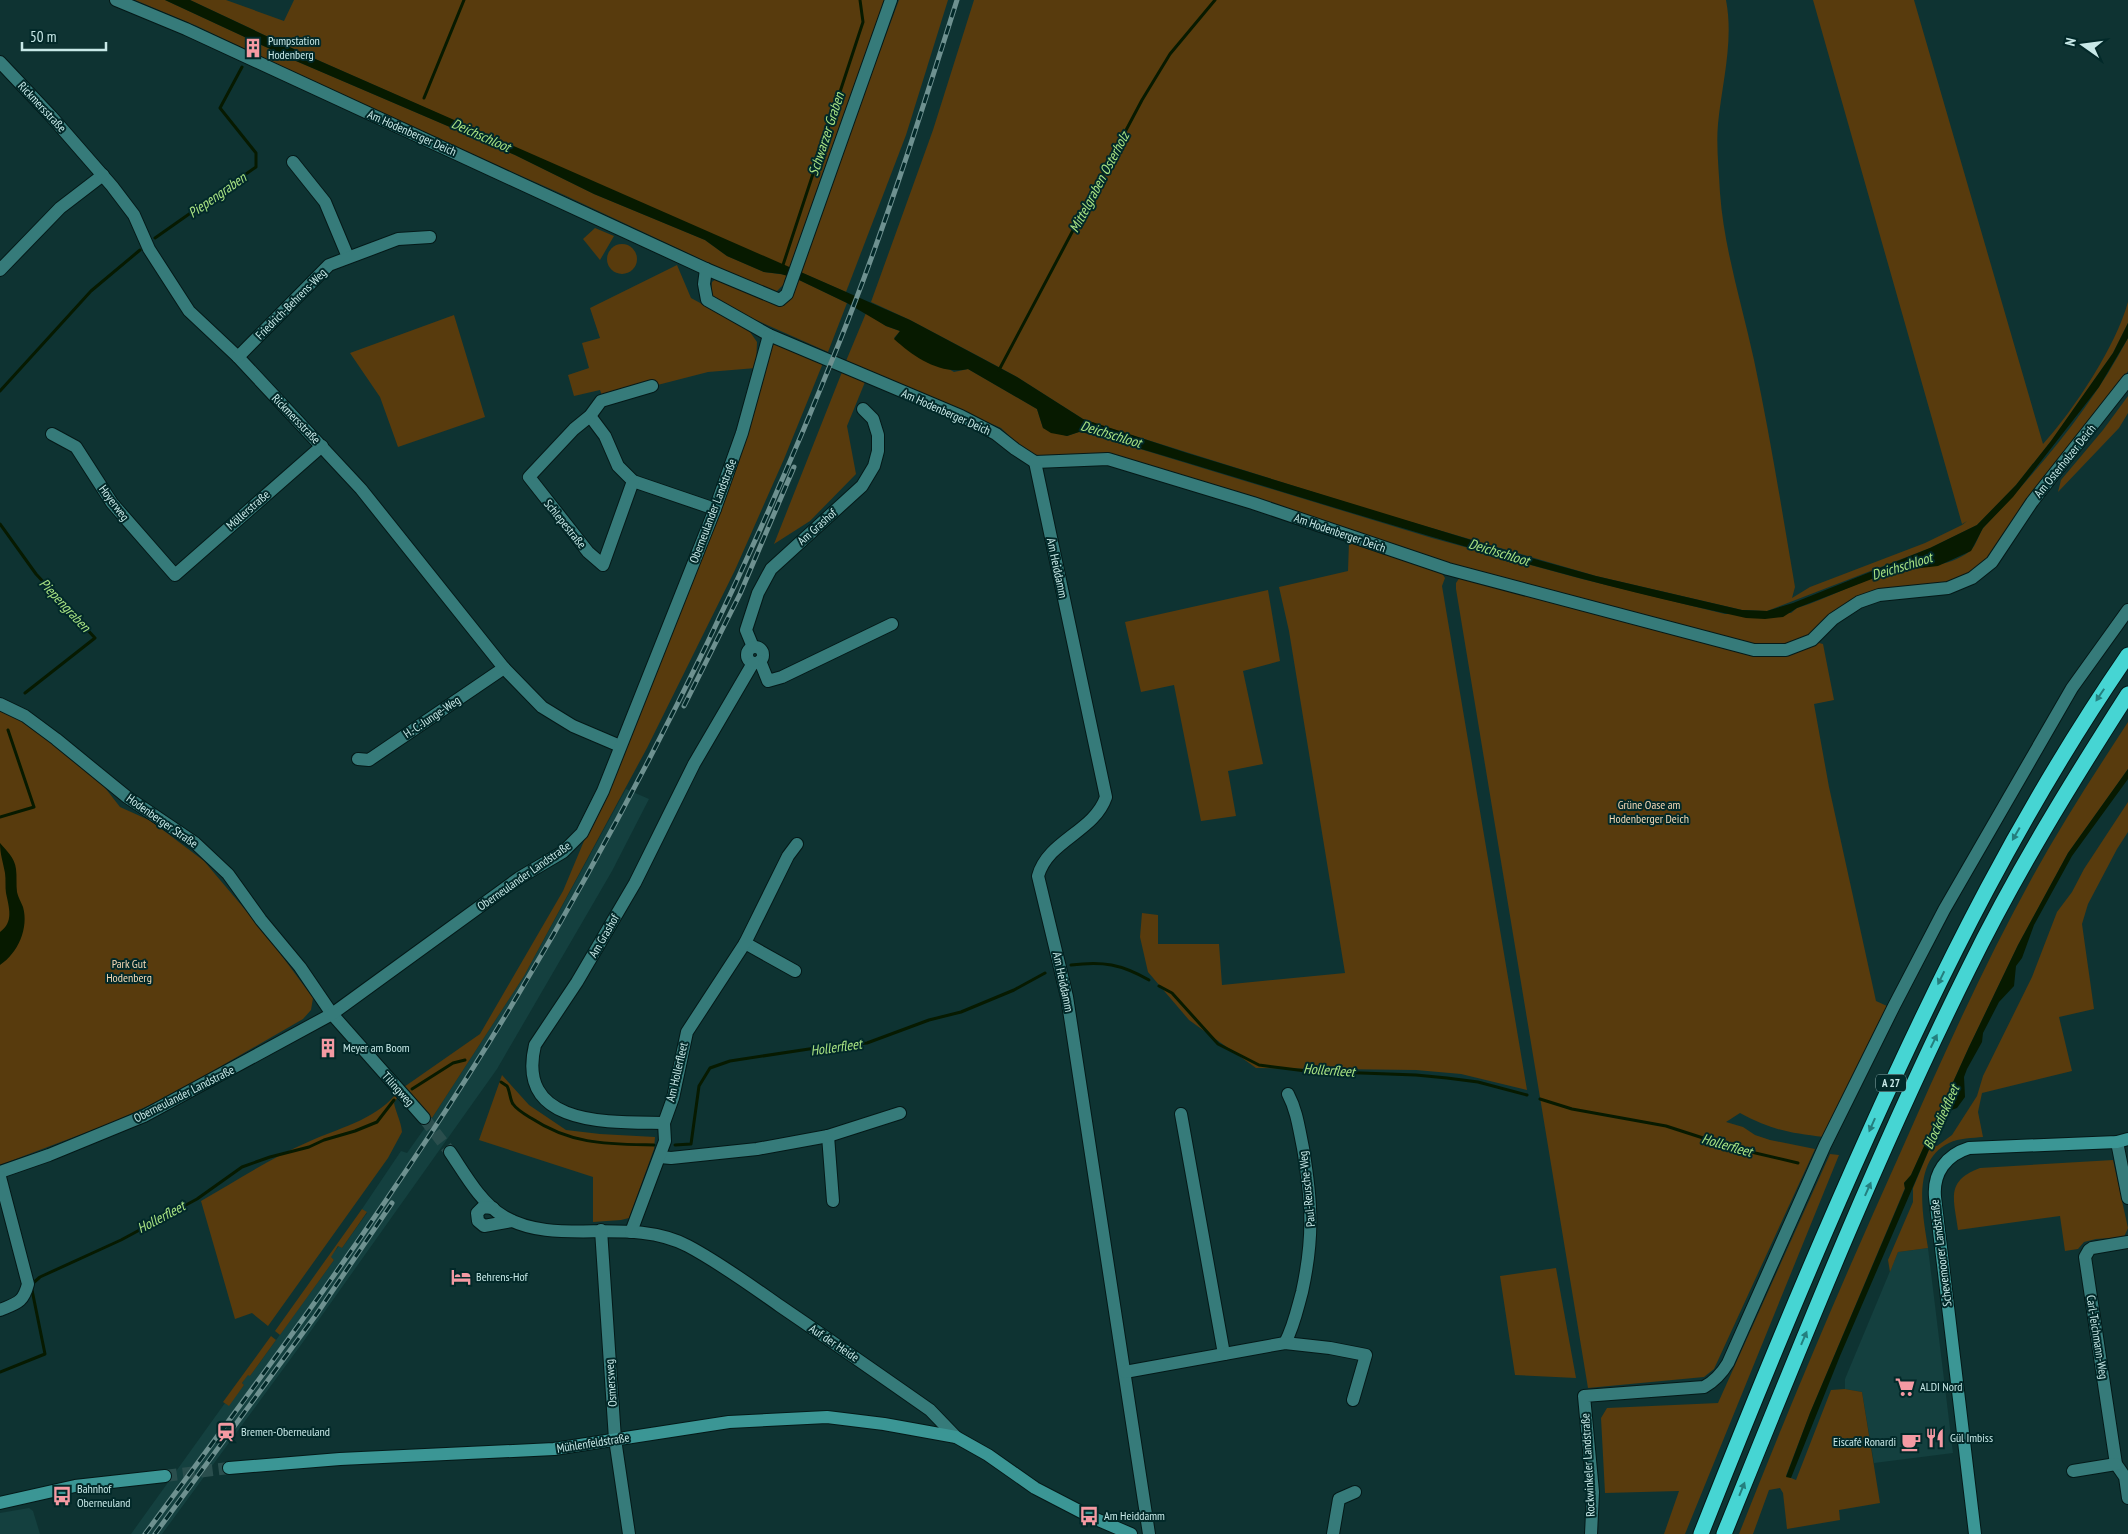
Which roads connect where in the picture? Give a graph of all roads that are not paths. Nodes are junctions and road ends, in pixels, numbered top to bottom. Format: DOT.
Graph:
graph roads {
  1 [pos="116,0"];
  2 [pos="891,0"];
  3 [pos="0,62"];
  4 [pos="293,162"];
  5 [pos="103,175"];
  6 [pos="430,236"];
  7 [pos="348,257"];
  8 [pos="706,269"];
  9 [pos="0,270"];
  10 [pos="769,335"];
  11 [pos="238,357"];
  12 [pos="2128,380"];
  13 [pos="652,386"];
  14 [pos="863,409"];
  15 [pos="590,416"];
  16 [pos="52,434"];
  17 [pos="322,446"];
  18 [pos="1035,462"];
  19 [pos="634,481"];
  20 [pos="715,509"];
  21 [pos="2005,544"];
  22 [pos="175,575"];
  23 [pos="2128,610"];
  24 [pos="892,624"];
  25 [pos="2128,655"];
  26 [pos="756,662"];
  27 [pos="504,668"];
  28 [pos="2128,694"];
  29 [pos="0,704"];
  30 [pos="620,746"];
  31 [pos="358,759"];
  32 [pos="797,844"];
  33 [pos="745,943"];
  34 [pos="795,972"];
  35 [pos="332,1014"];
  36 [pos="1288,1094"];
  37 [pos="900,1113"];
  38 [pos="1181,1114"];
  39 [pos="424,1118"];
  40 [pos="664,1123"];
  41 [pos="828,1136"];
  42 [pos="2122,1140"];
  43 [pos="450,1152"];
  44 [pos="660,1157"];
  45 [pos="0,1172"];
  46 [pos="0,1177"];
  47 [pos="2128,1198"];
  48 [pos="833,1201"];
  49 [pos="493,1208"];
  50 [pos="512,1221"];
  51 [pos="602,1230"];
  52 [pos="631,1232"];
  53 [pos="2128,1242"];
  54 [pos="0,1310"];
  55 [pos="1285,1343"];
  56 [pos="1224,1354"];
  57 [pos="1125,1372"];
  58 [pos="1353,1400"];
  59 [pos="956,1437"];
  60 [pos="615,1439"];
  61 [pos="2116,1464"];
  62 [pos="229,1468"];
  63 [pos="2073,1470"];
  64 [pos="165,1476"];
  65 [pos="1356,1492"];
  66 [pos="2128,1498"];
  67 [pos="0,1503"];
  68 [pos="629,1534"];
  69 [pos="1131,1534"];
  70 [pos="1149,1534"];
  71 [pos="1333,1534"];
  72 [pos="1591,1534"];
  73 [pos="1701,1534"];
  74 [pos="1724,1534"];
  75 [pos="1975,1534"];
  1 -- 8 [label="street, Am Hodenberger Deich"];
  2 -- 8 [label="street, Am Hodenberger Deich"];
  3 -- 5 [label="street, Rickmersstraße"];
  4 -- 7 [label="street"];
  5 -- 9 [label="street"];
  5 -- 11 [label="street, Rickmersstraße"];
  6 -- 7 [label="street, Friedrich-Behrens-Weg"];
  7 -- 11 [label="street, Friedrich-Behrens-Weg"];
  8 -- 10 [label="street, Am Hodenberger Deich"];
  10 -- 18 [label="street, Am Hodenberger Deich"];
  10 -- 20 [label="street, Oberneulander Landstraße"];
  11 -- 17 [label="street, Rickmersstraße"];
  12 -- 21 [label="street, Am Osterholzer Deich"];
  13 -- 15 [label="street, Schlepestraße"];
  14 -- 26 [label="street, Am Grashof"];
  15 -- 19 [label="street"];
  15 -- 19 [label="street, Schlepestraße"];
  16 -- 22 [label="street, Hoyerweg"];
  17 -- 22 [label="street, Möllerstraße"];
  17 -- 27 [label="street, Rickmersstraße"];
  18 -- 21 [label="street, Am Hodenberger Deich"];
  18 -- 57 [label="street, Am Heiddamm"];
  19 -- 20 [label="street"];
  20 -- 30 [label="street, Oberneulander Landstraße"];
  23 -- 72 [label="street, Rockwinkeler Landstraße"];
  24 -- 26 [label="street, Am Grashof"];
  25 -- 73 [label="highway, A 27, one-way"];
  26 -- 40 [label="street, Am Grashof"];
  27 -- 30 [label="street, Rickmersstraße"];
  27 -- 31 [label="street, H.-C.-Junge-Weg"];
  74 -- 28 [label="highway, A 27, one-way"];
  29 -- 35 [label="street, Hodenberger Straße"];
  30 -- 35 [label="street, Oberneulander Landstraße"];
  32 -- 33 [label="street, Am Hollerfleet"];
  33 -- 34 [label="street"];
  33 -- 40 [label="street, Am Hollerfleet"];
  35 -- 39 [label="street, Tilingweg"];
  35 -- 45 [label="street, Oberneulander Landstraße"];
  36 -- 55 [label="street, Paul-Reusche-Weg"];
  37 -- 41 [label="street"];
  38 -- 56 [label="street"];
  40 -- 44 [label="street, Am Hollerfleet"];
  41 -- 44 [label="street"];
  41 -- 48 [label="street"];
  42 -- 47 [label="street"];
  42 -- 75 [label="street, Schevemoorer Landstraße"];
  43 -- 49 [label="street, Auf der Heide"];
  44 -- 52 [label="street, Am Hollerfleet"];
  46 -- 54 [label="street"];
  49 -- 50 [label="street, Auf der Heide"];
  49 -- 50 [label="street, Auf der Heide"];
  50 -- 51 [label="street, Auf der Heide"];
  51 -- 52 [label="street, Auf der Heide"];
  51 -- 60 [label="street, Osmersweg"];
  52 -- 59 [label="street, Auf der Heide"];
  53 -- 61 [label="street, Carl-Teichmann-Weg"];
  55 -- 56 [label="street"];
  55 -- 58 [label="street"];
  56 -- 57 [label="street"];
  57 -- 70 [label="street, Am Heiddamm"];
  59 -- 60 [label="street, Mühlenfeldstraße"];
  59 -- 69 [label="street, Auf der Heide"];
  60 -- 62 [label="street, Mühlenfeldstraße"];
  60 -- 68 [label="street, Osmersweg"];
  61 -- 63 [label="street"];
  61 -- 66 [label="street, Carl-Teichmann-Weg"];
  64 -- 67 [label="street"];
  65 -- 71 [label="street"];
}
